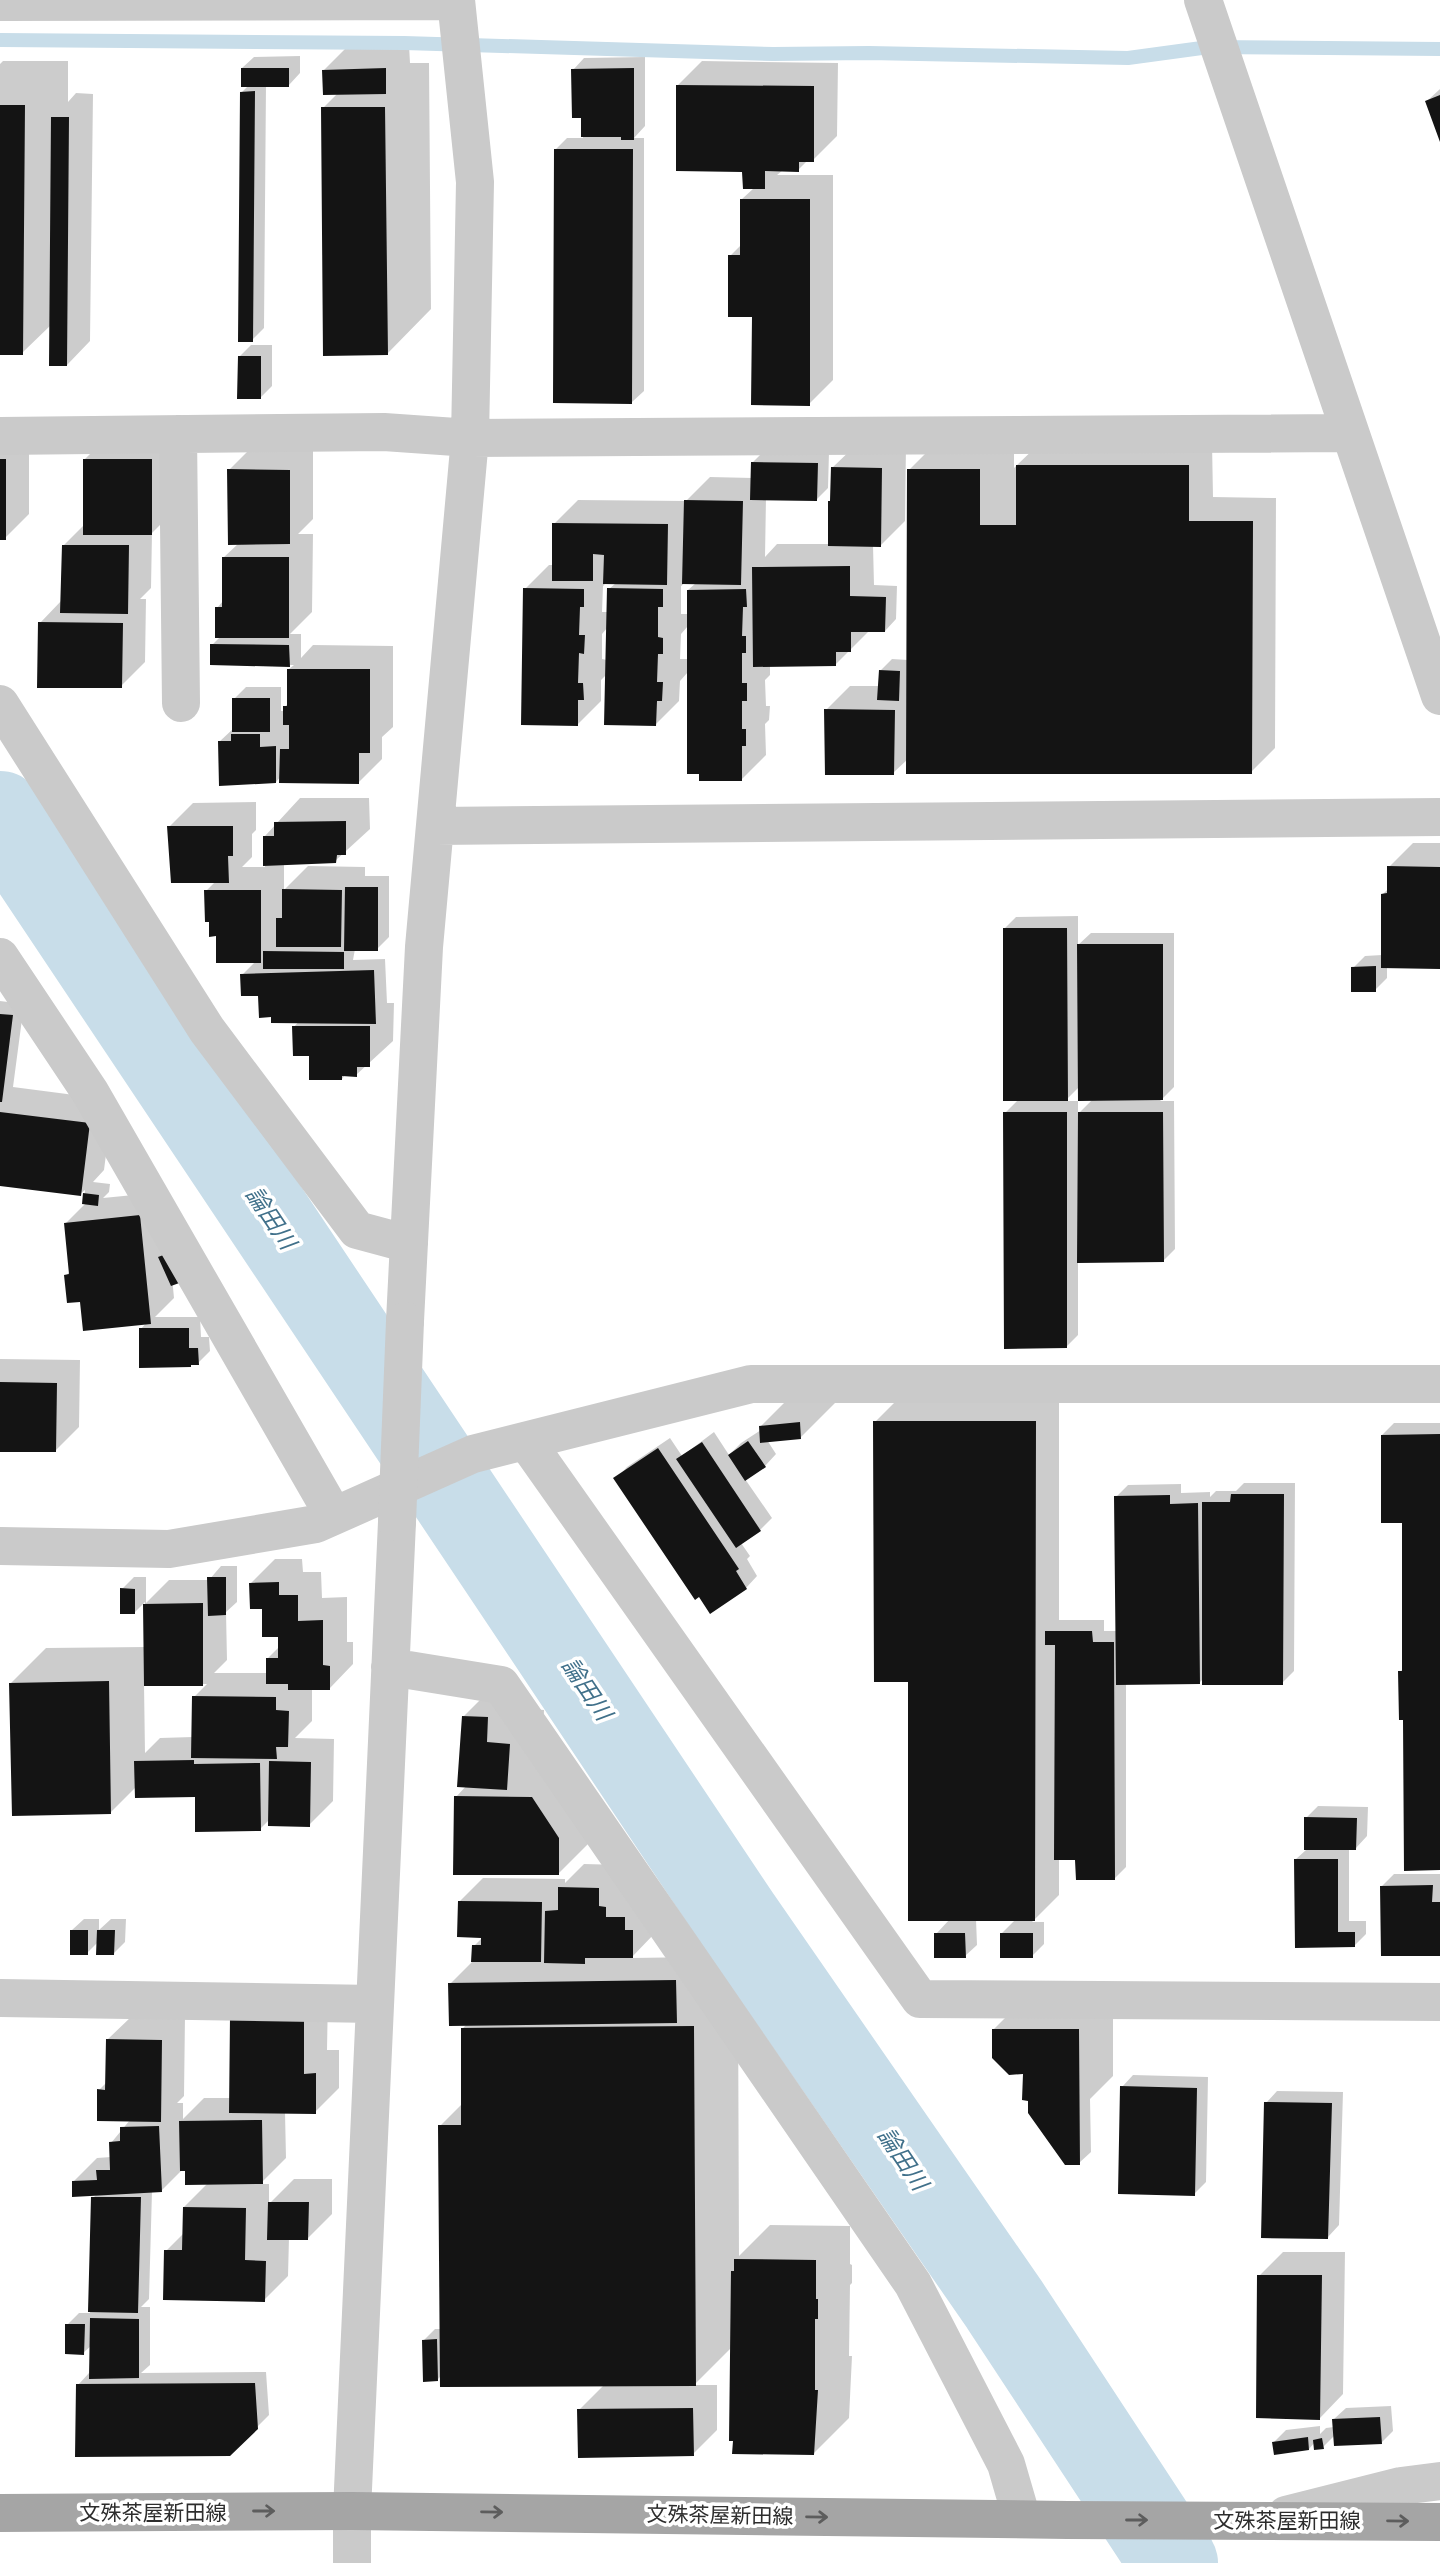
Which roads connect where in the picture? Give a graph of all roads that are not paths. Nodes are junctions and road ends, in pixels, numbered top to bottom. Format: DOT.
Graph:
graph roads {
  1 [pos="1203,0"];
  2 [pos="456,1"];
  3 [pos="0,2"];
  4 [pos="1350,433"];
  5 [pos="178,434"];
  6 [pos="0,436"];
  7 [pos="470,438"];
  8 [pos="1440,696"];
  9 [pos="181,703"];
  10 [pos="0,704"];
  11 [pos="1440,817"];
  12 [pos="436,826"];
  13 [pos="0,957"];
  14 [pos="409,1244"];
  15 [pos="1440,1384"];
  16 [pos="526,1441"];
  17 [pos="334,1516"];
  18 [pos="0,1546"];
  19 [pos="390,1667"];
  20 [pos="0,1998"];
  21 [pos="1440,2002"];
  22 [pos="374,2004"];
  23 [pos="1440,2481"];
  24 [pos="352,2511"];
  25 [pos="0,2513"];
  26 [pos="1022,2519"];
  27 [pos="1249,2520"];
  28 [pos="1440,2522"];
  29 [pos="352,2563"];
  1 -- 4 [label="street"];
  2 -- 3 [label="street"];
  2 -- 7 [label="street"];
  4 -- 7 [label="street"];
  4 -- 8 [label="street"];
  5 -- 6 [label="street"];
  5 -- 7 [label="street"];
  5 -- 9 [label="street"];
  7 -- 12 [label="street"];
  10 -- 14 [label="street"];
  11 -- 12 [label="street"];
  12 -- 14 [label="street"];
  13 -- 17 [label="street"];
  14 -- 19 [label="street, bridge"];
  15 -- 16 [label="street"];
  16 -- 17 [label="street"];
  16 -- 21 [label="street"];
  17 -- 18 [label="street"];
  19 -- 22 [label="street"];
  19 -- 26 [label="street"];
  20 -- 22 [label="street"];
  22 -- 24 [label="street"];
  23 -- 27 [label="street"];
  25 -- 24 [label="main road, 文殊茶屋新田線, one-way"];
  24 -- 26 [label="main road, 文殊茶屋新田線, one-way"];
  24 -- 29 [label="street"];
  26 -- 27 [label="main road, 文殊茶屋新田線, one-way"];
  27 -- 28 [label="main road, 文殊茶屋新田線, one-way"];
}
